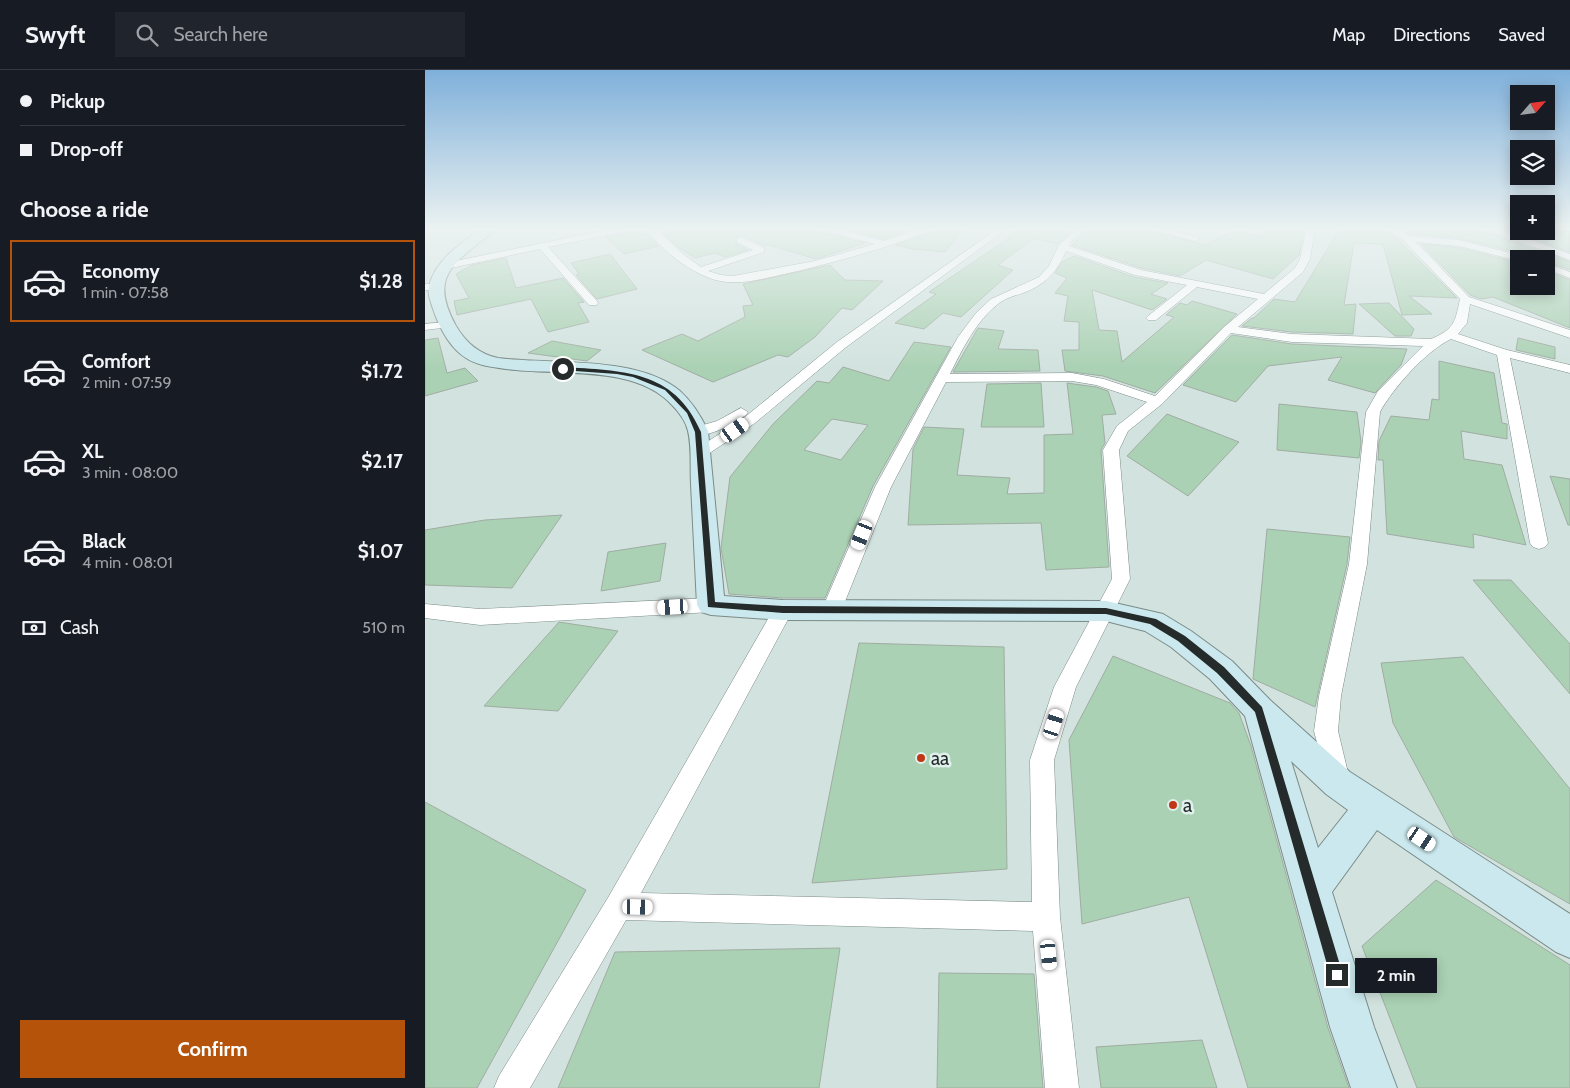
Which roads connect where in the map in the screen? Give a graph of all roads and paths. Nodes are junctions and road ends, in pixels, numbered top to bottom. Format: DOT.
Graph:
graph roads {
  1 [pos="452,275"];
  2 [pos="567,275"];
  3 [pos="711,275"];
  4 [pos="761,275"];
  5 [pos="923,275"];
  6 [pos="939,275"];
  7 [pos="1047,275"];
  8 [pos="1150,275"];
  9 [pos="1293,275"];
  10 [pos="1444,275"];
  11 [pos="436,280"];
  12 [pos="1196,283"];
  13 [pos="1265,297"];
  14 [pos="1465,299"];
  15 [pos="593,303"];
  16 [pos="1152,318"];
  17 [pos="436,326"];
  18 [pos="1228,330"];
  19 [pos="1570,334"];
  20 [pos="1450,335"];
  21 [pos="1433,343"];
  22 [pos="1503,353"];
  23 [pos="1570,369"];
  24 [pos="942,378"];
  25 [pos="1157,401"];
  26 [pos="699,442"];
  27 [pos="1539,543"];
  28 [pos="711,605"];
  29 [pos="832,608"];
  30 [pos="783,610"];
  31 [pos="425,611"];
  32 [pos="1106,611"];
  33 [pos="1259,710"];
  34 [pos="1338,783"];
  35 [pos="1373,806"];
  36 [pos="1311,888"];
  37 [pos="619,906"];
  38 [pos="1046,917"];
  39 [pos="1570,938"];
  40 [pos="511,1088"];
  41 [pos="1062,1088"];
  42 [pos="1374,1088"];
  1 -- 11 [label="street"];
  2 -- 15 [label="street"];
  3 -- 4 [label="street"];
  5 -- 26 [label="street"];
  6 -- 26 [label="street"];
  7 -- 24 [label="street"];
  8 -- 12 [label="street"];
  9 -- 13 [label="street"];
  10 -- 14 [label="street"];
  11 -- 17 [label="street"];
  12 -- 13 [label="street"];
  12 -- 16 [label="street"];
  13 -- 18 [label="street"];
  14 -- 19 [label="street"];
  14 -- 20 [label="street"];
  17 -- 26 [label="street"];
  18 -- 21 [label="street"];
  18 -- 25 [label="street"];
  20 -- 21 [label="street"];
  20 -- 22 [label="street"];
  21 -- 34 [label="street"];
  22 -- 23 [label="street"];
  22 -- 27 [label="street"];
  24 -- 25 [label="street"];
  24 -- 29 [label="street"];
  25 -- 32 [label="street"];
  26 -- 28 [label="street"];
  28 -- 30 [label="street"];
  28 -- 31 [label="street"];
  29 -- 30 [label="street"];
  29 -- 32 [label="street"];
  30 -- 37 [label="street"];
  32 -- 33 [label="street"];
  32 -- 38 [label="street"];
  33 -- 34 [label="street"];
  33 -- 36 [label="street"];
  34 -- 35 [label="street"];
  35 -- 36 [label="street"];
  35 -- 39 [label="street"];
  36 -- 42 [label="street"];
  37 -- 38 [label="street"];
  37 -- 40 [label="street"];
  38 -- 41 [label="street"];
}
